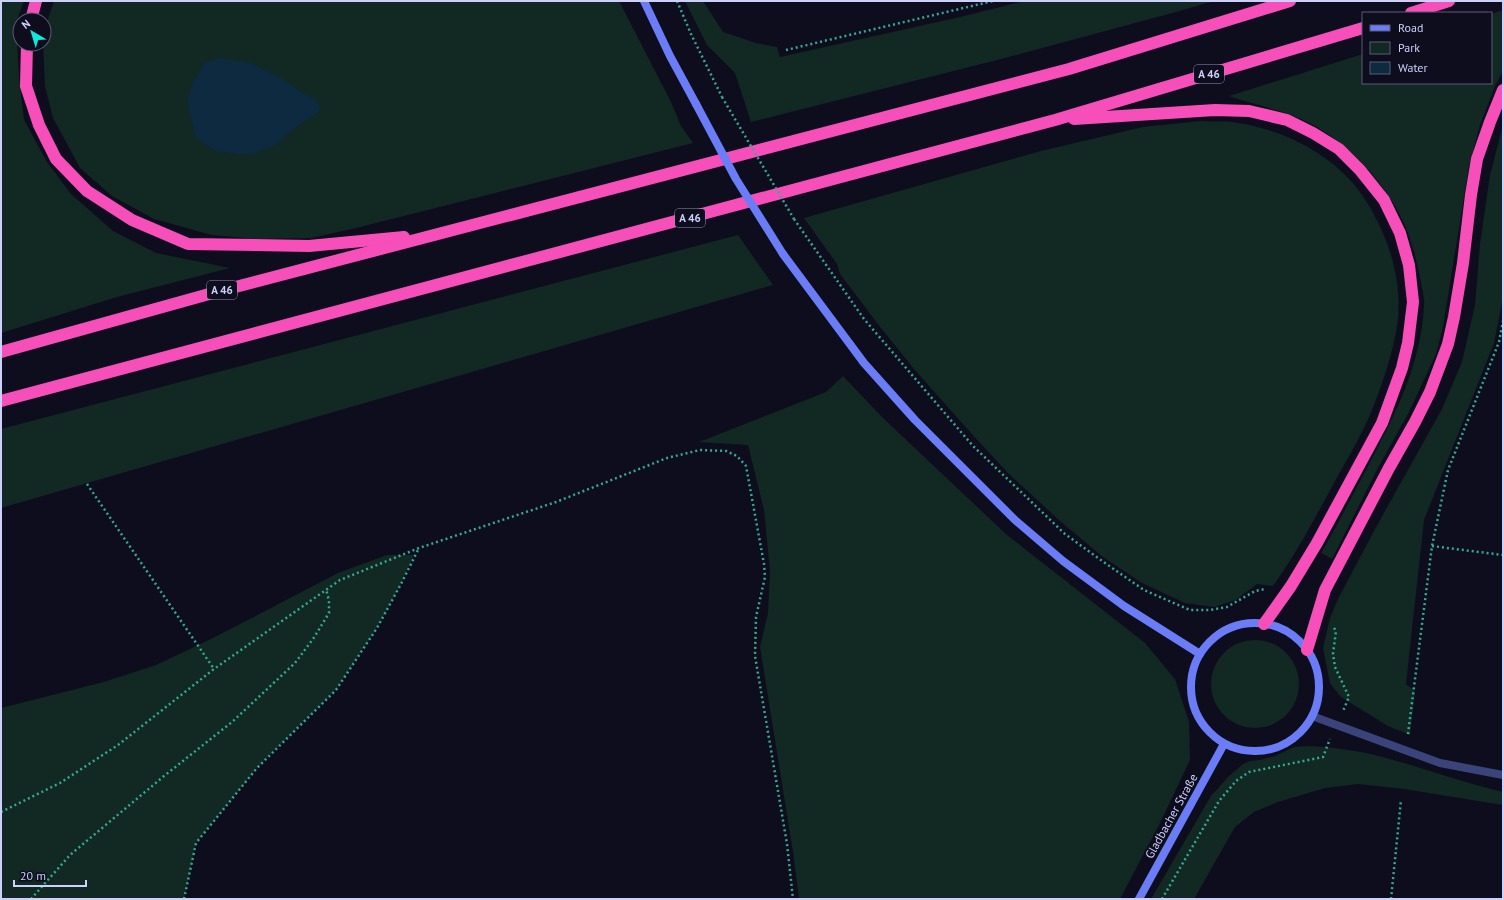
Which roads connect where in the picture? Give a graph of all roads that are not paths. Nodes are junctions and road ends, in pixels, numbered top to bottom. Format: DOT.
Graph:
graph roads {
  1 [pos="36,1"];
  2 [pos="644,1"];
  3 [pos="1290,1"];
  4 [pos="1449,1"];
  5 [pos="33,12"];
  6 [pos="1414,12"];
  7 [pos="1362,28"];
  8 [pos="27,52"];
  9 [pos="1503,90"];
  10 [pos="1055,120"];
  11 [pos="443,233"];
  12 [pos="1,352"];
  13 [pos="1,401"];
  14 [pos="1264,624"];
  15 [pos="1307,650"];
  16 [pos="1200,654"];
  17 [pos="1312,716"];
  18 [pos="1224,744"];
  19 [pos="1503,775"];
  20 [pos="1139,899"];
  1 -- 5 [label="highway"];
  2 -- 16 [label="main road, bridge"];
  3 -- 11 [label="highway, A 46"];
  4 -- 6 [label="highway"];
  7 -- 10 [label="highway, A 46"];
  8 -- 11 [label="highway"];
  9 -- 15 [label="highway"];
  10 -- 13 [label="highway, A 46"];
  10 -- 14 [label="highway"];
  11 -- 12 [label="highway, A 46"];
  14 -- 15 [label="main road"];
  14 -- 16 [label="main road"];
  15 -- 17 [label="main road"];
  16 -- 18 [label="main road"];
  17 -- 18 [label="main road"];
  17 -- 19 [label="street"];
  18 -- 20 [label="main road, Gladbacher Straße"];
}
